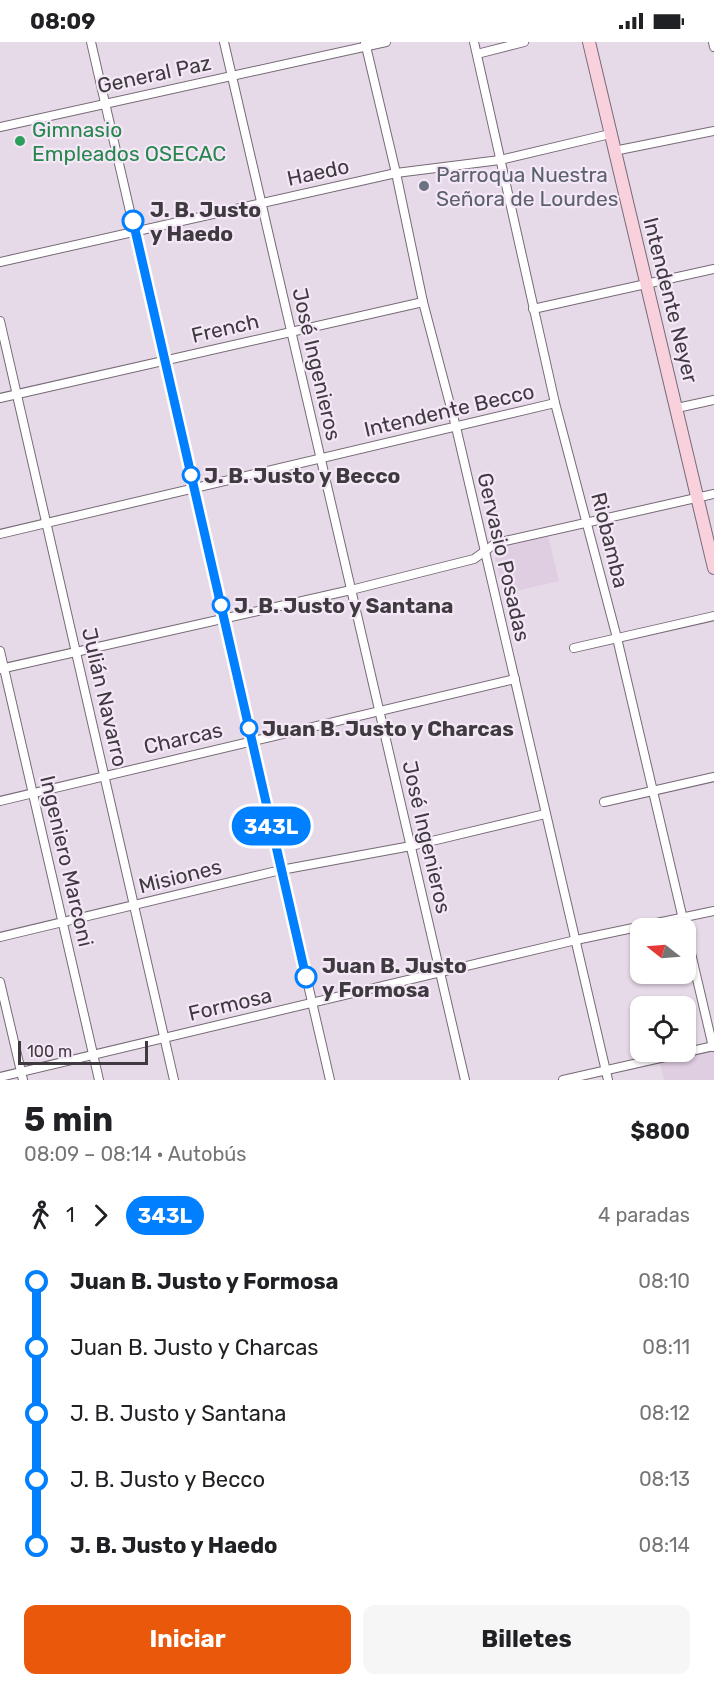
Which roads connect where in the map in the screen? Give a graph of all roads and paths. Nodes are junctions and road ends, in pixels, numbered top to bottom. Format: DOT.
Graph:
graph roads {
  1 [pos="91,42"];
  2 [pos="224,42"];
  3 [pos="386,42"];
  4 [pos="474,42"];
  5 [pos="524,42"];
  6 [pos="589,42"];
  7 [pos="713,42"];
  8 [pos="365,44"];
  9 [pos="714,47"];
  10 [pos="477,54"];
  11 [pos="232,76"];
  12 [pos="105,103"];
  13 [pos="0,127"];
  14 [pos="714,131"];
  15 [pos="610,134"];
  16 [pos="614,151"];
  17 [pos="500,160"];
  18 [pos="396,173"];
  19 [pos="261,203"];
  20 [pos="135,231"];
  21 [pos="0,262"];
  22 [pos="714,269"];
  23 [pos="645,282"];
  24 [pos="423,302"];
  25 [pos="533,309"];
  26 [pos="0,321"];
  27 [pos="291,332"];
  28 [pos="165,361"];
  29 [pos="17,394"];
  30 [pos="0,398"];
  31 [pos="714,400"];
  32 [pos="555,403"];
  33 [pos="677,408"];
  34 [pos="456,427"];
  35 [pos="321,459"];
  36 [pos="194,489"];
  37 [pos="714,494"];
  38 [pos="699,497"];
  39 [pos="588,521"];
  40 [pos="47,523"];
  41 [pos="0,534"];
  42 [pos="483,550"];
  43 [pos="714,568"];
  44 [pos="351,590"];
  45 [pos="714,616"];
  46 [pos="224,619"];
  47 [pos="617,638"];
  48 [pos="574,648"];
  49 [pos="0,651"];
  50 [pos="76,652"];
  51 [pos="2,669"];
  52 [pos="514,679"];
  53 [pos="379,710"];
  54 [pos="252,740"];
  55 [pos="104,775"];
  56 [pos="714,777"];
  57 [pos="654,790"];
  58 [pos="32,792"];
  59 [pos="0,801"];
  60 [pos="604,802"];
  61 [pos="545,814"];
  62 [pos="411,846"];
  63 [pos="281,870"];
  64 [pos="134,905"];
  65 [pos="714,911"];
  66 [pos="684,918"];
  67 [pos="63,922"];
  68 [pos="630,929"];
  69 [pos="0,937"];
  70 [pos="576,940"];
  71 [pos="696,969"];
  72 [pos="440,973"];
  73 [pos="0,982"];
  74 [pos="312,1003"];
  75 [pos="164,1038"];
  76 [pos="714,1046"];
  77 [pos="93,1053"];
  78 [pos="606,1070"];
  79 [pos="22,1076"];
  80 [pos="0,1077"];
  81 [pos="99,1080"];
  82 [pos="174,1080"];
  83 [pos="330,1080"];
  84 [pos="465,1080"];
  85 [pos="563,1080"];
  86 [pos="608,1080"];
  1 -- 12 [label="street"];
  2 -- 11 [label="street, José Ingenieros"];
  3 -- 8 [label="street, General Paz"];
  4 -- 10 [label="street, Riobamba"];
  5 -- 10 [label="street"];
  6 -- 15 [label="street, Intendente Neyer"];
  7 -- 9 [label="street"];
  8 -- 11 [label="street, General Paz"];
  8 -- 18 [label="street, Gervasio Posadas"];
  10 -- 17 [label="street, Riobamba"];
  11 -- 12 [label="street, General Paz"];
  11 -- 19 [label="street, José Ingenieros"];
  12 -- 13 [label="street, General Paz"];
  12 -- 20 [label="street"];
  14 -- 16 [label="street"];
  15 -- 16 [label="street, Intendente Neyer"];
  15 -- 17 [label="street, Haedo"];
  16 -- 23 [label="street, Intendente Neyer"];
  17 -- 18 [label="street, Haedo"];
  17 -- 25 [label="street, Riobamba"];
  18 -- 19 [label="street, Haedo"];
  18 -- 24 [label="street, Gervasio Posadas"];
  19 -- 20 [label="street, Haedo"];
  19 -- 27 [label="street, José Ingenieros"];
  20 -- 21 [label="street, Haedo"];
  20 -- 28 [label="street"];
  22 -- 23 [label="street"];
  23 -- 25 [label="street"];
  23 -- 33 [label="street, Intendente Neyer"];
  24 -- 27 [label="street, French"];
  24 -- 34 [label="street, Gervasio Posadas"];
  25 -- 32 [label="street, Riobamba"];
  26 -- 29 [label="street, Julián Navarro"];
  27 -- 28 [label="street, French"];
  27 -- 35 [label="street, José Ingenieros"];
  28 -- 29 [label="street, French"];
  28 -- 36 [label="street"];
  29 -- 30 [label="street, French"];
  29 -- 40 [label="street, Julián Navarro"];
  31 -- 33 [label="street"];
  32 -- 34 [label="street, Intendente Becco"];
  32 -- 39 [label="street, Riobamba"];
  33 -- 38 [label="street, Intendente Neyer"];
  34 -- 35 [label="street, Intendente Becco"];
  34 -- 42 [label="street, Gervasio Posadas"];
  35 -- 36 [label="street, Intendente Becco"];
  35 -- 44 [label="street, José Ingenieros"];
  36 -- 40 [label="street, Intendente Becco"];
  36 -- 46 [label="street"];
  37 -- 38 [label="street"];
  38 -- 39 [label="street"];
  38 -- 43 [label="street, Intendente Neyer"];
  39 -- 42 [label="street"];
  39 -- 47 [label="street, Riobamba"];
  40 -- 41 [label="street, Intendente Becco"];
  40 -- 50 [label="street, Julián Navarro"];
  42 -- 44 [label="street"];
  42 -- 52 [label="street, Gervasio Posadas"];
  44 -- 46 [label="street"];
  44 -- 53 [label="street, José Ingenieros"];
  45 -- 47 [label="street"];
  46 -- 50 [label="street"];
  46 -- 54 [label="street"];
  47 -- 48 [label="street"];
  47 -- 57 [label="street, Riobamba"];
  49 -- 51 [label="street, Ingeniero Marconi"];
  50 -- 51 [label="street"];
  50 -- 55 [label="street, Julián Navarro"];
  51 -- 58 [label="street, Ingeniero Marconi"];
  52 -- 53 [label="street, Charcas"];
  52 -- 61 [label="street, Gervasio Posadas"];
  53 -- 54 [label="street, Charcas"];
  53 -- 62 [label="street, José Ingenieros"];
  54 -- 55 [label="street, Charcas"];
  54 -- 63 [label="street"];
  55 -- 58 [label="street, Charcas"];
  55 -- 64 [label="street, Julián Navarro"];
  56 -- 57 [label="street"];
  57 -- 60 [label="street"];
  57 -- 66 [label="street, Riobamba"];
  58 -- 59 [label="street, Charcas"];
  58 -- 67 [label="street, Ingeniero Marconi"];
  61 -- 62 [label="street, Misiones"];
  61 -- 70 [label="street, Gervasio Posadas"];
  62 -- 63 [label="street, Misiones"];
  62 -- 72 [label="street, José Ingenieros"];
  63 -- 64 [label="street, Misiones"];
  63 -- 74 [label="street"];
  64 -- 67 [label="street, Misiones"];
  64 -- 75 [label="street, Julián Navarro"];
  65 -- 66 [label="street, Formosa"];
  67 -- 69 [label="street, Misiones"];
  67 -- 77 [label="street, Ingeniero Marconi"];
  68 -- 70 [label="street, Formosa"];
  70 -- 72 [label="street, Formosa"];
  70 -- 78 [label="street, Gervasio Posadas"];
  71 -- 76 [label="street, Riobamba"];
  72 -- 74 [label="street, Formosa"];
  72 -- 84 [label="street, José Ingenieros"];
  73 -- 79 [label="street"];
  74 -- 75 [label="street, Formosa"];
  74 -- 83 [label="street"];
  75 -- 77 [label="street, Formosa"];
  75 -- 82 [label="street, Julián Navarro"];
  76 -- 78 [label="street"];
  77 -- 79 [label="street, Formosa"];
  77 -- 81 [label="street, Ingeniero Marconi"];
  78 -- 85 [label="street"];
  78 -- 86 [label="street, Gervasio Posadas"];
  79 -- 80 [label="street, Formosa"];
}
